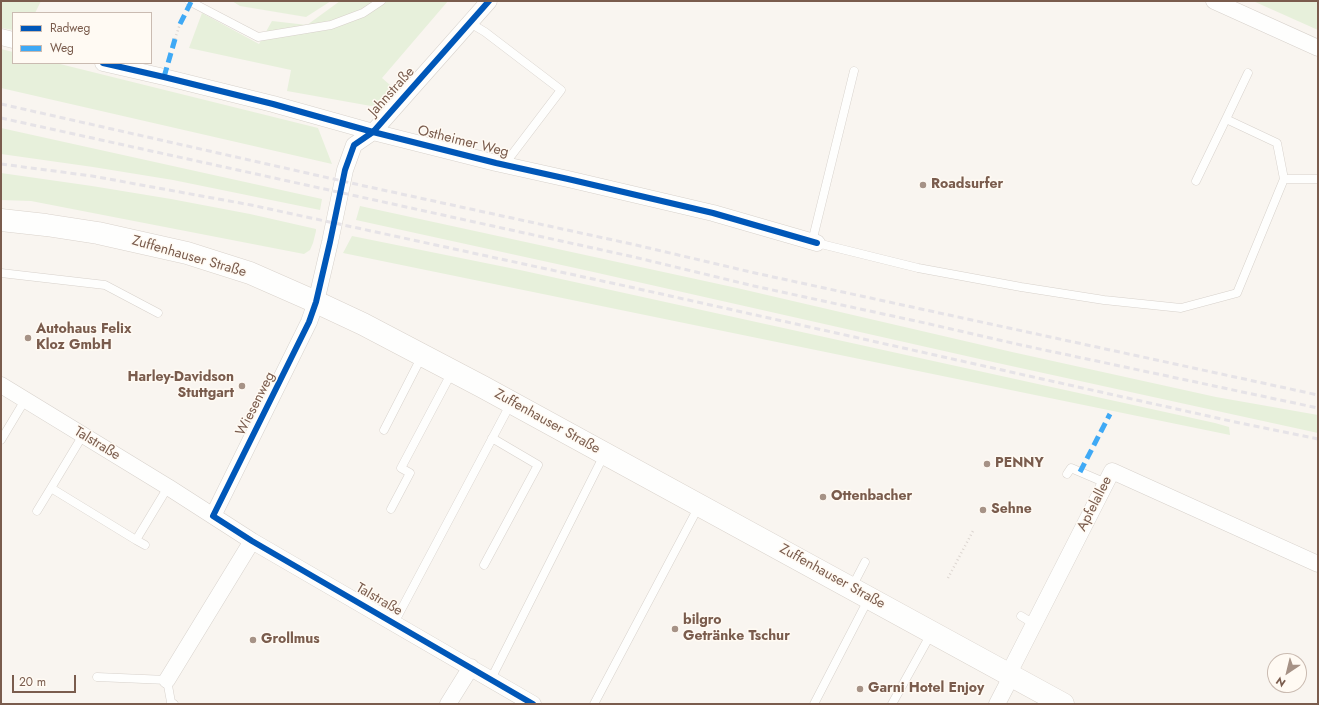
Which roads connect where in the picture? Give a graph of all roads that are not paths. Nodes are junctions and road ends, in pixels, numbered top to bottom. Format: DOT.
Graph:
graph roads {
  1 [pos="189,1"];
  2 [pos="381,1"];
  3 [pos="488,1"];
  4 [pos="1214,1"];
  5 [pos="470,22"];
  6 [pos="1,37"];
  7 [pos="12,40"];
  8 [pos="1318,48"];
  9 [pos="109,64"];
  10 [pos="854,71"];
  11 [pos="1248,73"];
  12 [pos="1226,119"];
  13 [pos="373,132"];
  14 [pos="504,165"];
  15 [pos="1284,179"];
  16 [pos="1318,179"];
  17 [pos="1196,181"];
  18 [pos="1,220"];
  19 [pos="815,243"];
  20 [pos="1,273"];
  21 [pos="316,302"];
  22 [pos="158,313"];
  23 [pos="422,355"];
  24 [pos="452,371"];
  25 [pos="1,385"];
  26 [pos="25,400"];
  27 [pos="511,403"];
  28 [pos="384,430"];
  29 [pos="83,435"];
  30 [pos="492,438"];
  31 [pos="1,440"];
  32 [pos="605,454"];
  33 [pos="1067,474"];
  34 [pos="1106,483"];
  35 [pos="168,487"];
  36 [pos="51,488"];
  37 [pos="699,505"];
  38 [pos="392,509"];
  39 [pos="37,511"];
  40 [pos="213,516"];
  41 [pos="136,540"];
  42 [pos="252,541"];
  43 [pos="145,545"];
  44 [pos="865,562"];
  45 [pos="1318,564"];
  46 [pos="484,565"];
  47 [pos="860,593"];
  48 [pos="394,623"];
  49 [pos="932,632"];
  50 [pos="471,667"];
  51 [pos="1010,674"];
  52 [pos="98,676"];
  53 [pos="491,679"];
  54 [pos="167,680"];
  55 [pos="171,703"];
  56 [pos="448,704"];
  57 [pos="533,704"];
  58 [pos="594,704"];
  59 [pos="814,704"];
  60 [pos="892,704"];
  61 [pos="997,704"];
  62 [pos="1063,704"];
  1 -- 2 [label="lane"];
  3 -- 5 [label="street, Jahnstraße"];
  4 -- 8 [label="street"];
  5 -- 13 [label="street, Jahnstraße"];
  5 -- 14 [label="lane"];
  6 -- 7 [label="street"];
  9 -- 13 [label="street, Ostheimer Weg"];
  10 -- 19 [label="lane"];
  11 -- 12 [label="lane"];
  12 -- 15 [label="lane"];
  12 -- 17 [label="lane"];
  13 -- 14 [label="street, Ostheimer Weg"];
  13 -- 21 [label="street, Jahnstraße"];
  14 -- 19 [label="street, Ostheimer Weg"];
  15 -- 16 [label="lane"];
  15 -- 19 [label="lane"];
  18 -- 21 [label="main road, Zuffenhauser Straße"];
  20 -- 22 [label="lane"];
  21 -- 23 [label="main road, Zuffenhauser Straße"];
  21 -- 40 [label="street, Wiesenweg"];
  23 -- 24 [label="main road, Zuffenhauser Straße"];
  23 -- 28 [label="lane"];
  24 -- 27 [label="main road, Zuffenhauser Straße"];
  24 -- 38 [label="lane"];
  25 -- 26 [label="street, Talstraße"];
  26 -- 29 [label="street, Talstraße"];
  26 -- 31 [label="lane"];
  27 -- 30 [label="lane"];
  27 -- 32 [label="main road, Zuffenhauser Straße"];
  29 -- 35 [label="street, Talstraße"];
  29 -- 36 [label="lane"];
  30 -- 46 [label="lane"];
  30 -- 48 [label="lane"];
  32 -- 37 [label="main road, Zuffenhauser Straße"];
  32 -- 53 [label="lane"];
  33 -- 34 [label="lane"];
  34 -- 45 [label="street, Apfelallee"];
  34 -- 51 [label="street, Apfelallee"];
  35 -- 40 [label="street, Talstraße"];
  35 -- 41 [label="lane"];
  36 -- 39 [label="lane"];
  36 -- 41 [label="lane"];
  37 -- 47 [label="main road, Zuffenhauser Straße"];
  37 -- 58 [label="lane"];
  40 -- 42 [label="street, Talstraße"];
  41 -- 43 [label="lane"];
  42 -- 48 [label="street, Talstraße"];
  42 -- 54 [label="street"];
  44 -- 47 [label="lane"];
  47 -- 49 [label="main road, Zuffenhauser Straße"];
  47 -- 59 [label="lane"];
  48 -- 50 [label="street, Talstraße"];
  49 -- 51 [label="main road, Zuffenhauser Straße"];
  49 -- 60 [label="lane"];
  50 -- 53 [label="street, Talstraße"];
  50 -- 56 [label="street"];
  51 -- 61 [label="street, Apfelallee"];
  51 -- 62 [label="main road, Zuffenhauser Straße"];
  52 -- 54 [label="lane"];
  53 -- 57 [label="street, Talstraße"];
  54 -- 55 [label="lane"];
}
